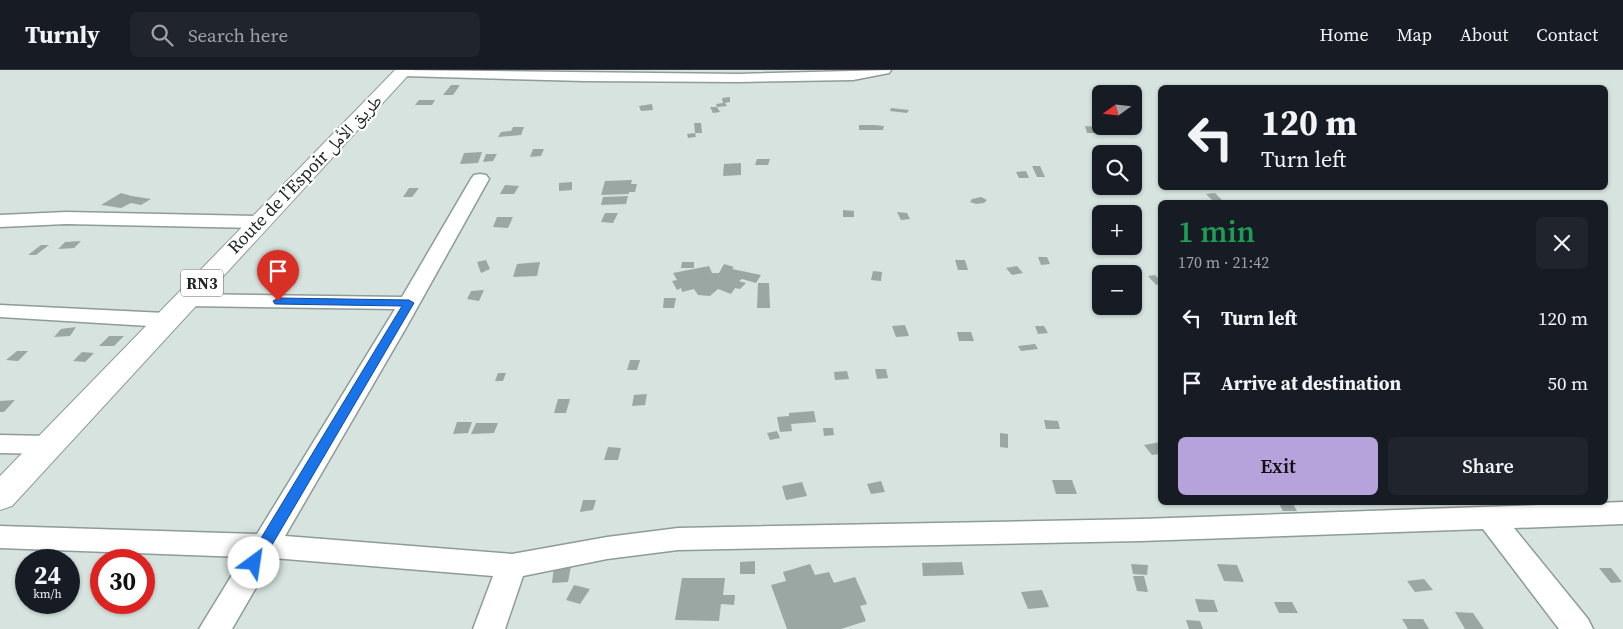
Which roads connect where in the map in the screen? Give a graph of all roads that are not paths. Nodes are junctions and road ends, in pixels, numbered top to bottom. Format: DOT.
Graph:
graph roads {
  1 [pos="884,70"];
  2 [pos="404,71"];
  3 [pos="480,179"];
  4 [pos="0,221"];
  5 [pos="258,222"];
  6 [pos="185,300"];
  7 [pos="409,303"];
  8 [pos="0,311"];
  9 [pos="165,320"];
  10 [pos="0,444"];
  11 [pos="48,446"];
  12 [pos="0,497"];
  13 [pos="1623,513"];
  14 [pos="1490,518"];
  15 [pos="0,537"];
  16 [pos="264,546"];
  17 [pos="512,566"];
  18 [pos="215,629"];
  19 [pos="489,629"];
  20 [pos="1577,629"];
  1 -- 2 [label="street"];
  2 -- 5 [label="highway, Route de l’Espoir طريق الأمل / RN3"];
  3 -- 7 [label="street"];
  4 -- 5 [label="street"];
  5 -- 6 [label="highway, Route de l’Espoir طريق الأمل / RN3"];
  6 -- 7 [label="street"];
  6 -- 9 [label="highway, Route de l’Espoir طريق الأمل / RN3"];
  7 -- 16 [label="street"];
  8 -- 9 [label="street"];
  9 -- 11 [label="highway, Route de l’Espoir طريق الأمل / RN3"];
  10 -- 11 [label="street"];
  11 -- 12 [label="highway, Route de l’Espoir طريق الأمل / RN3"];
  13 -- 14 [label="street"];
  14 -- 17 [label="street"];
  14 -- 20 [label="street"];
  15 -- 16 [label="street"];
  16 -- 17 [label="street"];
  16 -- 18 [label="street"];
  17 -- 19 [label="street"];
}
